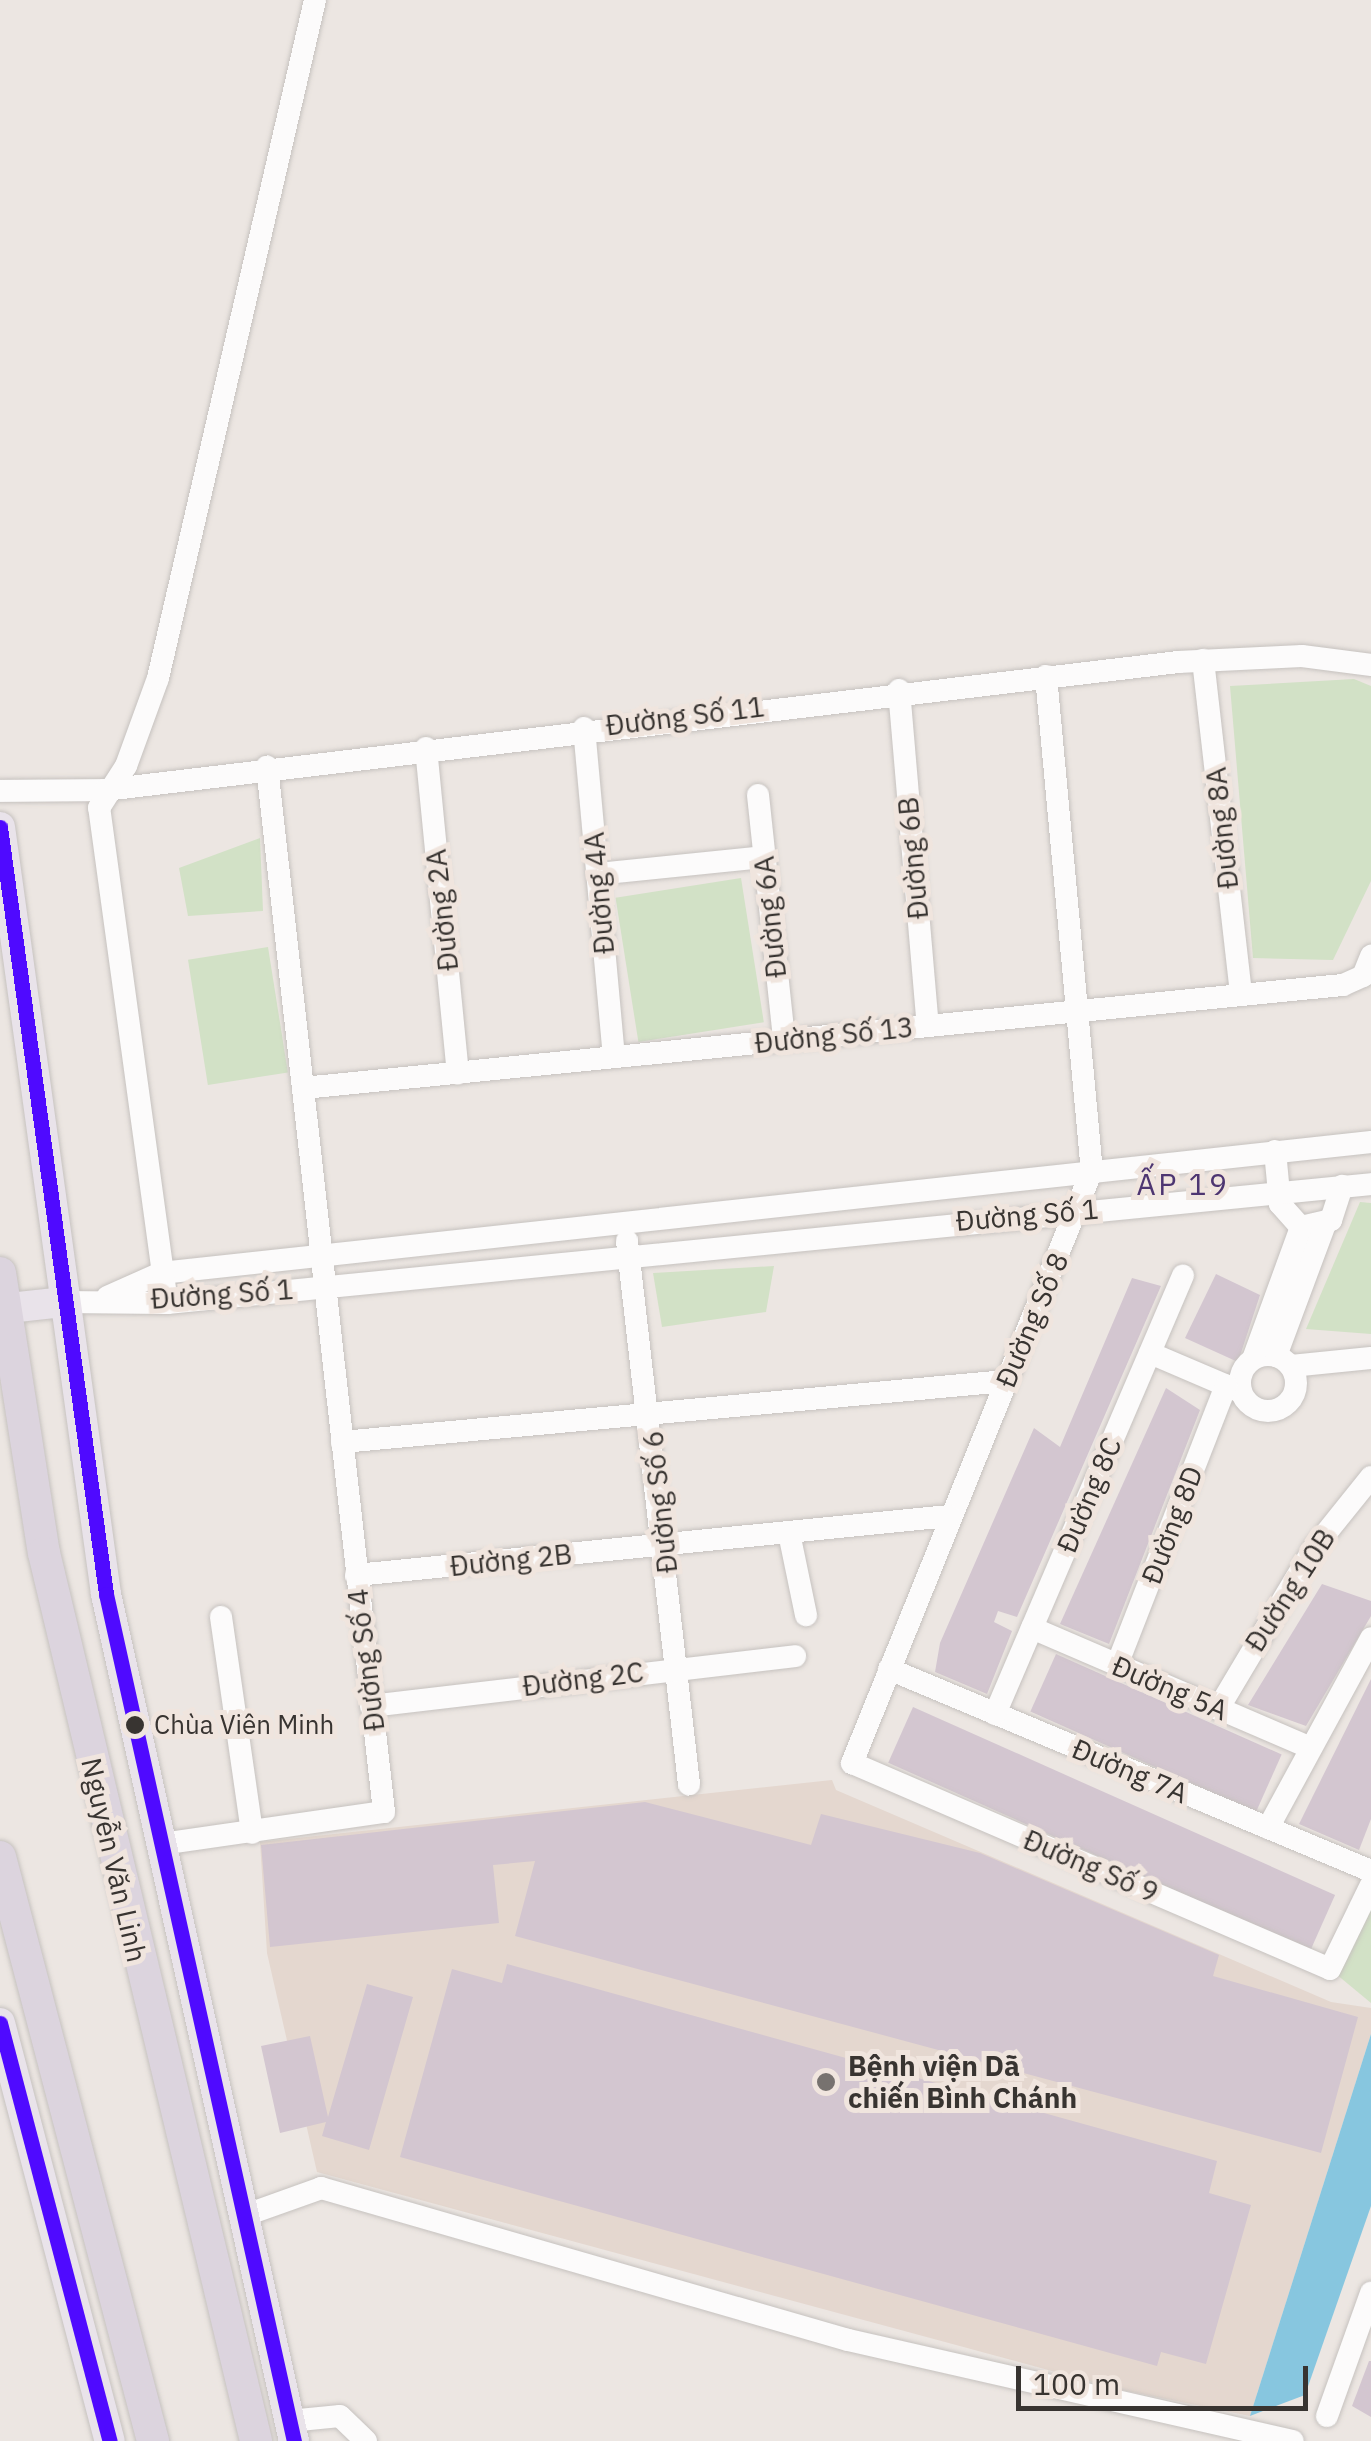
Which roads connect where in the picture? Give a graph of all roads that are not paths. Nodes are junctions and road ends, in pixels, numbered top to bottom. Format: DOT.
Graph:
graph roads {
  1 [pos="314,0"];
  2 [pos="1202,660"];
  3 [pos="1371,666"];
  4 [pos="1046,676"];
  5 [pos="899,690"];
  6 [pos="584,728"];
  7 [pos="426,748"];
  8 [pos="267,767"];
  9 [pos="104,790"];
  10 [pos="0,791"];
  11 [pos="758,794"];
  12 [pos="0,827"];
  13 [pos="764,857"];
  14 [pos="597,874"];
  15 [pos="1367,966"];
  16 [pos="1241,995"];
  17 [pos="1081,1011"];
  18 [pos="928,1026"];
  19 [pos="784,1040"];
  20 [pos="614,1057"];
  21 [pos="458,1073"];
  22 [pos="303,1088"];
  23 [pos="1371,1142"];
  24 [pos="1274,1151"];
  25 [pos="1092,1170"];
  26 [pos="1371,1184"];
  27 [pos="1342,1186"];
  28 [pos="1278,1191"];
  29 [pos="1077,1211"];
  30 [pos="626,1221"];
  31 [pos="1313,1227"];
  32 [pos="628,1252"];
  33 [pos="321,1254"];
  34 [pos="162,1272"];
  35 [pos="0,1273"];
  36 [pos="1183,1276"];
  37 [pos="324,1286"];
  38 [pos="105,1298"];
  39 [pos="63,1302"];
  40 [pos="167,1303"];
  41 [pos="2,1309"];
  42 [pos="1150,1353"];
  43 [pos="1371,1358"];
  44 [pos="1273,1360"];
  45 [pos="1006,1381"];
  46 [pos="1234,1389"];
  47 [pos="651,1417"];
  48 [pos="342,1442"];
  49 [pos="1371,1477"];
  50 [pos="949,1516"];
  51 [pos="789,1533"];
  52 [pos="665,1545"];
  53 [pos="356,1575"];
  54 [pos="806,1615"];
  55 [pos="221,1617"];
  56 [pos="1032,1628"];
  57 [pos="1371,1638"];
  58 [pos="795,1656"];
  59 [pos="1117,1665"];
  60 [pos="677,1668"];
  61 [pos="889,1670"];
  62 [pos="371,1706"];
  63 [pos="1218,1709"];
  64 [pos="996,1714"];
  65 [pos="1308,1748"];
  66 [pos="852,1763"];
  67 [pos="689,1784"];
  68 [pos="1268,1828"];
  69 [pos="252,1833"];
  70 [pos="162,1844"];
  71 [pos="0,1857"];
  72 [pos="1371,1871"];
  73 [pos="1371,1884"];
  74 [pos="0,2023"];
  75 [pos="243,2216"];
  76 [pos="1371,2293"];
  77 [pos="1327,2416"];
  78 [pos="150,2430"];
  79 [pos="292,2431"];
  80 [pos="108,2436"];
  81 [pos="256,2441"];
  82 [pos="366,2441"];
  83 [pos="1292,2441"];
  1 -- 9 [label="street"];
  2 -- 3 [label="street, Đường Số 11"];
  2 -- 4 [label="street, Đường Số 11"];
  2 -- 16 [label="street, Đường 8A"];
  4 -- 5 [label="street, Đường Số 11"];
  4 -- 17 [label="street, Đường Số 8"];
  5 -- 6 [label="street, Đường Số 11"];
  5 -- 18 [label="street, Đường 6B"];
  6 -- 7 [label="street, Đường Số 11"];
  6 -- 14 [label="street, Đường 4A"];
  7 -- 8 [label="street, Đường Số 11"];
  7 -- 21 [label="street, Đường 2A"];
  8 -- 9 [label="street, Đường Số 11"];
  8 -- 22 [label="street, Đường Số 4"];
  9 -- 10 [label="street, Đường Số 11"];
  9 -- 34 [label="street"];
  11 -- 13 [label="street, Đường 6A"];
  12 -- 39 [label="main road, Nguyễn Văn Linh"];
  13 -- 14 [label="street"];
  13 -- 19 [label="street, Đường 6A"];
  14 -- 20 [label="street, Đường 4A"];
  15 -- 16 [label="street, Đường Số 13"];
  16 -- 17 [label="street, Đường Số 13"];
  17 -- 18 [label="street, Đường Số 13"];
  17 -- 25 [label="street, Đường Số 8"];
  18 -- 19 [label="street, Đường Số 13"];
  19 -- 20 [label="street, Đường Số 13"];
  20 -- 21 [label="street, Đường Số 13"];
  21 -- 22 [label="street, Đường Số 13"];
  22 -- 33 [label="street, Đường Số 4"];
  23 -- 24 [label="street, Đường Số 1"];
  24 -- 25 [label="street, Đường Số 1"];
  24 -- 28 [label="street"];
  25 -- 29 [label="street, Đường Số 8"];
  25 -- 30 [label="street, Đường Số 1"];
  26 -- 27 [label="street, Đường Số 1"];
  27 -- 28 [label="street, Đường Số 1"];
  27 -- 31 [label="street"];
  28 -- 29 [label="street, Đường Số 1"];
  28 -- 31 [label="street"];
  29 -- 32 [label="street, Đường Số 1"];
  29 -- 45 [label="street, Đường Số 8"];
  30 -- 32 [label="street, Đường Số 6"];
  30 -- 33 [label="street, Đường Số 1"];
  31 -- 44 [label="street"];
  32 -- 37 [label="street, Đường Số 1"];
  32 -- 47 [label="street, Đường Số 6"];
  33 -- 34 [label="street, Đường Số 1"];
  33 -- 37 [label="street, Đường Số 4"];
  34 -- 38 [label="street, Đường Số 1"];
  34 -- 40 [label="street"];
  35 -- 41 [label="highway, Nguyễn Văn Linh"];
  36 -- 42 [label="street, Đường 8C"];
  37 -- 40 [label="street, Đường Số 1"];
  37 -- 48 [label="street, Đường Số 4"];
  38 -- 39 [label="street"];
  38 -- 40 [label="street, Đường Số 1"];
  39 -- 41 [label="main road"];
  39 -- 70 [label="main road, Nguyễn Văn Linh"];
  41 -- 81 [label="highway, Nguyễn Văn Linh"];
  42 -- 46 [label="street"];
  42 -- 56 [label="street, Đường 8C"];
  43 -- 44 [label="street"];
  44 -- 46 [label="street, Đường 8D"];
  44 -- 46 [label="street"];
  45 -- 47 [label="street"];
  45 -- 50 [label="street, Đường Số 8"];
  46 -- 59 [label="street, Đường 8D"];
  47 -- 48 [label="street"];
  47 -- 52 [label="street, Đường Số 6"];
  48 -- 53 [label="street, Đường Số 4"];
  49 -- 63 [label="street, Đường 10B"];
  50 -- 51 [label="street, Đường 2B"];
  50 -- 61 [label="street, Đường Số 8"];
  51 -- 52 [label="street, Đường 2B"];
  51 -- 54 [label="street"];
  52 -- 53 [label="street, Đường 2B"];
  52 -- 60 [label="street, Đường Số 6"];
  53 -- 62 [label="street, Đường Số 4"];
  55 -- 69 [label="street"];
  56 -- 59 [label="street, Đường 5A"];
  56 -- 64 [label="street, Đường 8C"];
  57 -- 65 [label="street"];
  58 -- 60 [label="street, Đường 2C"];
  59 -- 63 [label="street, Đường 5A"];
  60 -- 62 [label="street, Đường 2C"];
  60 -- 67 [label="street, Đường Số 6"];
  61 -- 64 [label="street, Đường 7A"];
  61 -- 66 [label="street, Đường Số 8"];
  62 -- 69 [label="street, Đường Số 4"];
  63 -- 65 [label="street, Đường 5A"];
  64 -- 68 [label="street, Đường 7A"];
  65 -- 68 [label="street"];
  66 -- 73 [label="street, Đường Số 9"];
  68 -- 72 [label="street, Đường 7A"];
  69 -- 70 [label="street, Đường Số 4"];
  70 -- 75 [label="main road, Nguyễn Văn Linh"];
  71 -- 78 [label="highway"];
  74 -- 80 [label="main road"];
  75 -- 79 [label="main road, Nguyễn Văn Linh"];
  75 -- 83 [label="street"];
  76 -- 77 [label="street"];
  79 -- 82 [label="street"];
}
